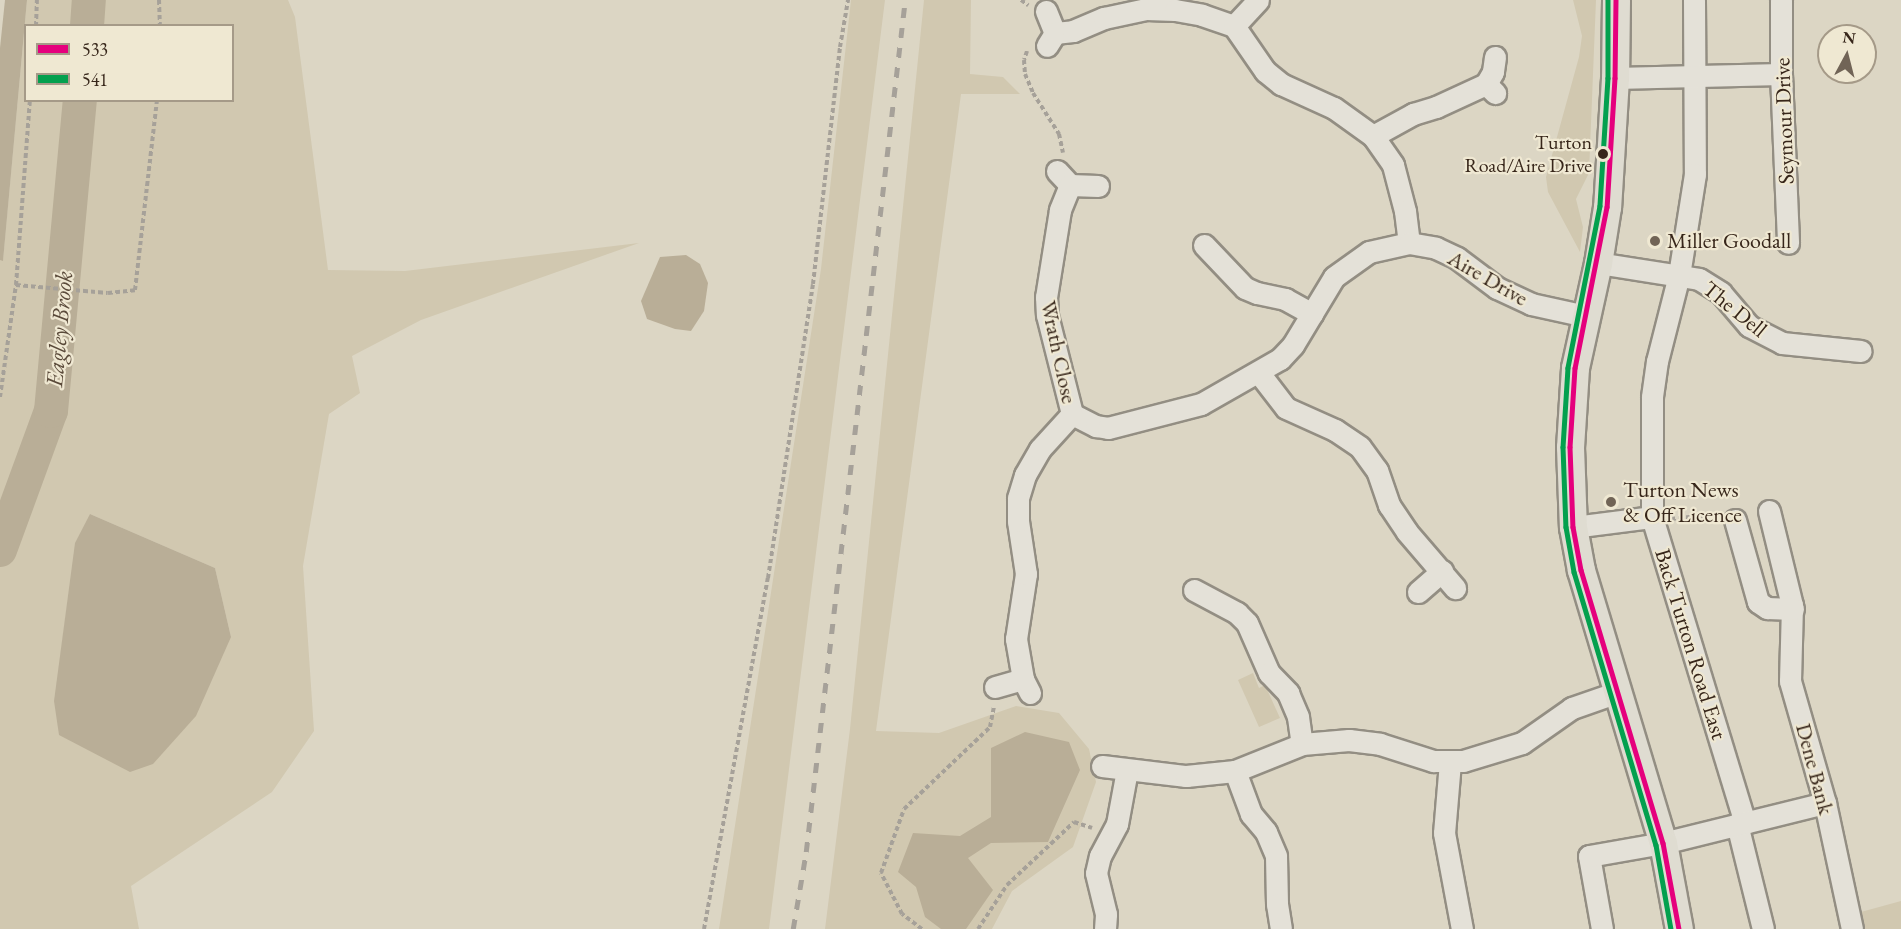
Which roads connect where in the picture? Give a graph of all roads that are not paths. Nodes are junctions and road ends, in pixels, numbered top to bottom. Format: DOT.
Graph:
graph roads {
  1 [pos="1258,0"];
  2 [pos="1616,0"];
  3 [pos="1694,0"];
  4 [pos="1781,0"];
  5 [pos="1046,11"];
  6 [pos="1234,26"];
  7 [pos="1495,57"];
  8 [pos="1781,74"];
  9 [pos="1696,76"];
  10 [pos="1615,78"];
  11 [pos="1373,136"];
  12 [pos="1098,186"];
  13 [pos="1409,243"];
  14 [pos="1788,243"];
  15 [pos="1204,245"];
  16 [pos="1598,263"];
  17 [pos="1679,275"];
  18 [pos="1312,314"];
  19 [pos="1586,316"];
  20 [pos="1861,351"];
  21 [pos="1259,373"];
  22 [pos="1072,414"];
  23 [pos="1652,519"];
  24 [pos="1573,527"];
  25 [pos="1442,571"];
  26 [pos="1455,588"];
  27 [pos="1194,590"];
  28 [pos="1418,592"];
  29 [pos="1793,609"];
  30 [pos="995,687"];
  31 [pos="1618,692"];
  32 [pos="1302,744"];
  33 [pos="1450,762"];
  34 [pos="1102,766"];
  35 [pos="1127,770"];
  36 [pos="1235,771"];
  37 [pos="1825,803"];
  38 [pos="1741,824"];
  39 [pos="1663,843"];
  40 [pos="1105,929"];
  41 [pos="1281,929"];
  42 [pos="1462,929"];
  43 [pos="1602,929"];
  44 [pos="1679,929"];
  45 [pos="1763,929"];
  46 [pos="1852,929"];
  1 -- 6 [label="street"];
  2 -- 10 [label="main road"];
  3 -- 9 [label="street, Back Turton Road East"];
  4 -- 8 [label="street, Seymour Drive"];
  5 -- 6 [label="street"];
  6 -- 11 [label="street"];
  7 -- 11 [label="street"];
  8 -- 9 [label="street"];
  8 -- 14 [label="street, Seymour Drive"];
  9 -- 10 [label="street"];
  9 -- 17 [label="street, Back Turton Road East"];
  10 -- 16 [label="main road"];
  11 -- 13 [label="street"];
  12 -- 22 [label="street, Wrath Close"];
  13 -- 18 [label="street, Aire Drive"];
  13 -- 19 [label="street, Aire Drive"];
  15 -- 18 [label="street"];
  16 -- 17 [label="street, The Dell"];
  16 -- 19 [label="main road"];
  17 -- 20 [label="street, The Dell"];
  17 -- 23 [label="street, Back Turton Road East"];
  18 -- 21 [label="street, Aire Drive"];
  19 -- 24 [label="main road"];
  21 -- 22 [label="street, Aire Drive"];
  21 -- 25 [label="street"];
  22 -- 30 [label="street"];
  23 -- 24 [label="street"];
  23 -- 38 [label="street, Back Turton Road East"];
  24 -- 31 [label="main road"];
  25 -- 26 [label="street"];
  25 -- 28 [label="street"];
  27 -- 32 [label="street"];
  29 -- 29 [label="street, Dene Bank"];
  29 -- 37 [label="street, Dene Bank"];
  31 -- 33 [label="street"];
  31 -- 39 [label="main road"];
  32 -- 33 [label="street"];
  32 -- 36 [label="street"];
  33 -- 42 [label="street"];
  34 -- 35 [label="street"];
  35 -- 36 [label="street"];
  35 -- 40 [label="street"];
  36 -- 41 [label="street"];
  37 -- 38 [label="street"];
  37 -- 46 [label="street, Dene Bank"];
  38 -- 39 [label="street"];
  38 -- 45 [label="street, Back Turton Road East"];
  39 -- 43 [label="street"];
  39 -- 44 [label="main road"];
}
